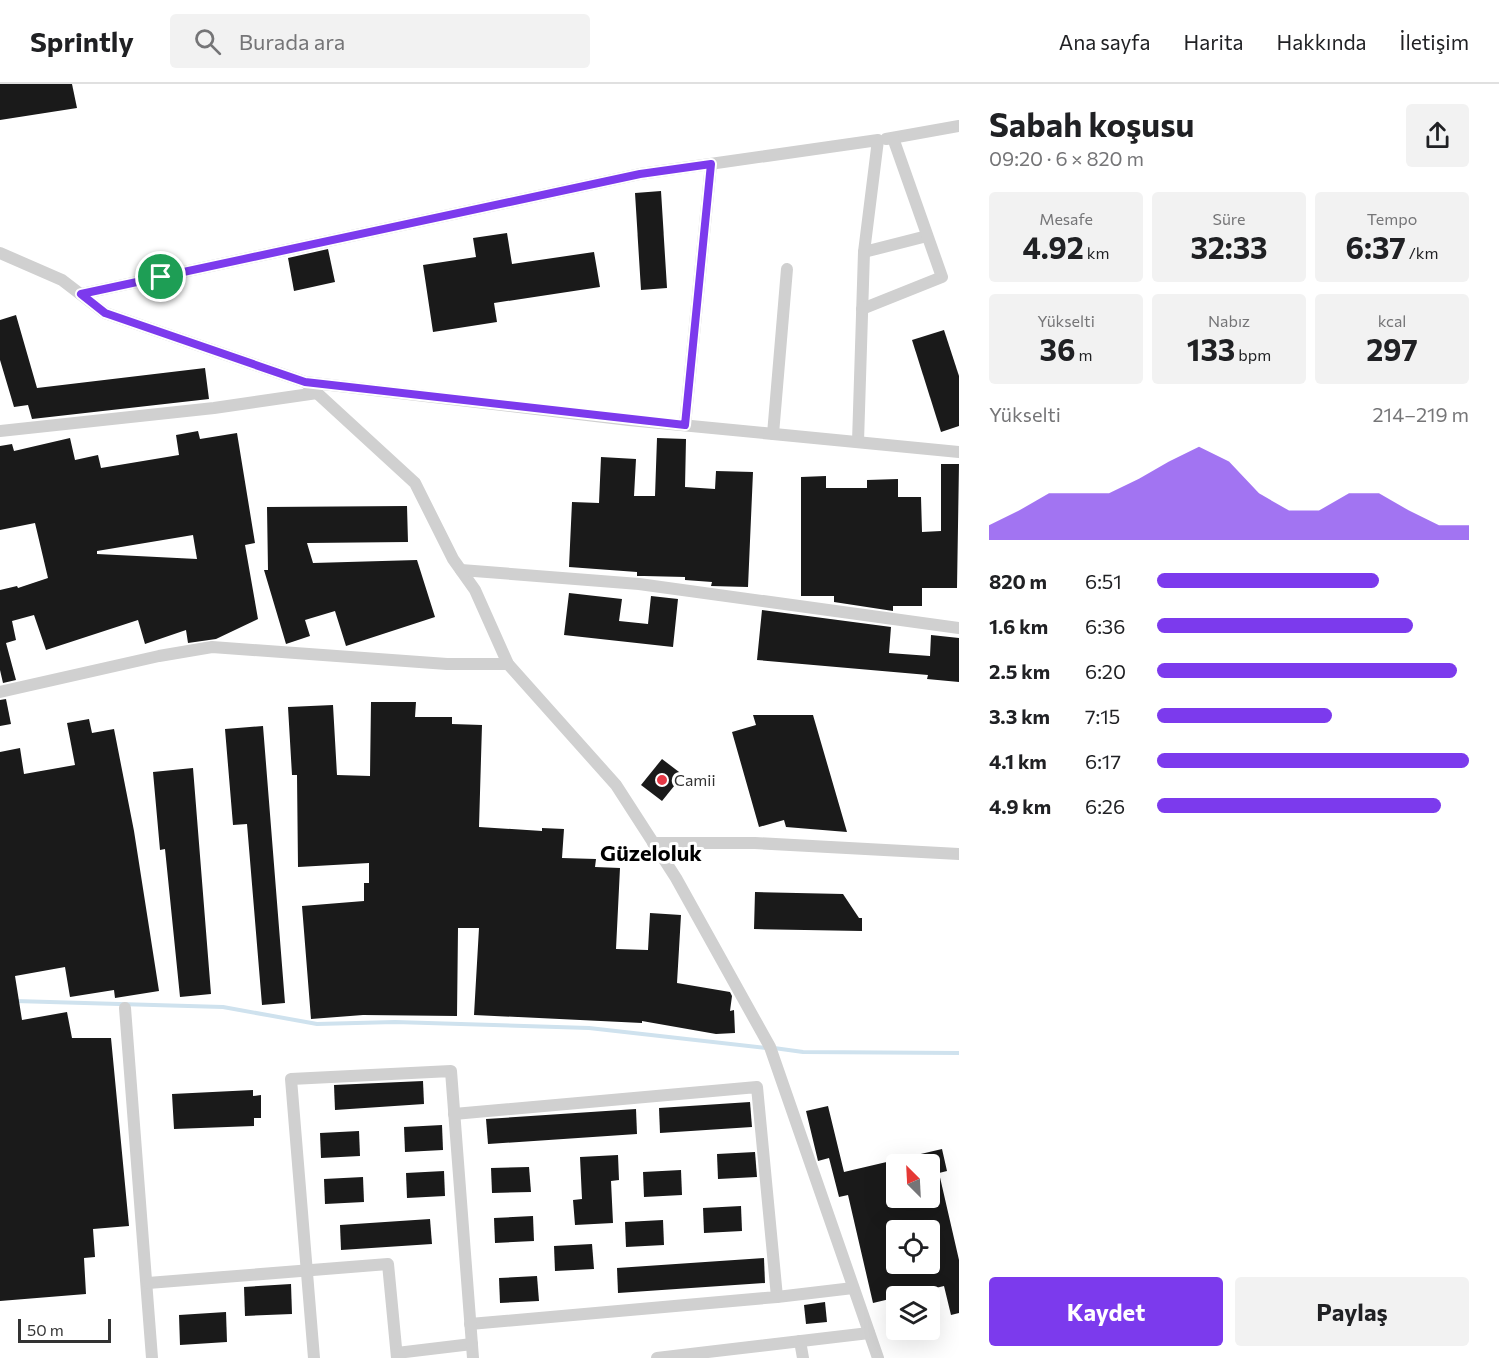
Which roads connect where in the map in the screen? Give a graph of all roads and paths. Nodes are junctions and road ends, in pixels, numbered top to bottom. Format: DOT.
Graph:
graph roads {
  1 [pos="959,126"];
  2 [pos="893,138"];
  3 [pos="878,140"];
  4 [pos="711,164"];
  5 [pos="927,236"];
  6 [pos="864,252"];
  7 [pos="0,253"];
  8 [pos="787,268"];
  9 [pos="81,294"];
  10 [pos="862,309"];
  11 [pos="305,382"];
  12 [pos="317,393"];
  13 [pos="685,425"];
  14 [pos="0,430"];
  15 [pos="773,434"];
  16 [pos="858,442"];
  17 [pos="959,452"];
  18 [pos="460,570"];
  19 [pos="959,628"];
  20 [pos="508,664"];
  21 [pos="0,692"];
  22 [pos="653,843"];
  23 [pos="959,854"];
  24 [pos="125,1008"];
  25 [pos="454,1114"];
  26 [pos="307,1271"];
  27 [pos="148,1283"];
  28 [pos="853,1288"];
  29 [pos="777,1297"];
  30 [pos="470,1324"];
  31 [pos="869,1333"];
  32 [pos="800,1341"];
  33 [pos="472,1344"];
  34 [pos="397,1355"];
  35 [pos="152,1358"];
  36 [pos="314,1358"];
  37 [pos="473,1358"];
  38 [pos="657,1358"];
  39 [pos="802,1358"];
  40 [pos="878,1358"];
  1 -- 2 [label="street"];
  2 -- 3 [label="street"];
  2 -- 5 [label="street"];
  3 -- 4 [label="street"];
  3 -- 6 [label="street"];
  4 -- 9 [label="street"];
  4 -- 13 [label="street"];
  5 -- 6 [label="street"];
  5 -- 10 [label="street"];
  6 -- 10 [label="street"];
  7 -- 9 [label="street"];
  8 -- 15 [label="street"];
  9 -- 11 [label="street"];
  10 -- 16 [label="street"];
  11 -- 12 [label="street"];
  11 -- 13 [label="street"];
  12 -- 14 [label="street"];
  12 -- 18 [label="street"];
  13 -- 15 [label="street"];
  15 -- 16 [label="street"];
  16 -- 17 [label="street"];
  18 -- 19 [label="street"];
  18 -- 20 [label="street"];
  20 -- 21 [label="street"];
  20 -- 22 [label="street"];
  22 -- 23 [label="street"];
  22 -- 28 [label="street"];
  24 -- 27 [label="street"];
  25 -- 26 [label="street"];
  25 -- 29 [label="street"];
  25 -- 30 [label="street"];
  26 -- 27 [label="street"];
  26 -- 34 [label="street"];
  26 -- 36 [label="street"];
  27 -- 35 [label="street"];
  28 -- 29 [label="street"];
  28 -- 31 [label="street"];
  29 -- 30 [label="street"];
  30 -- 33 [label="street"];
  31 -- 32 [label="street"];
  31 -- 40 [label="street"];
  32 -- 38 [label="street"];
  32 -- 39 [label="street"];
  33 -- 34 [label="street"];
  33 -- 37 [label="street"];
}
